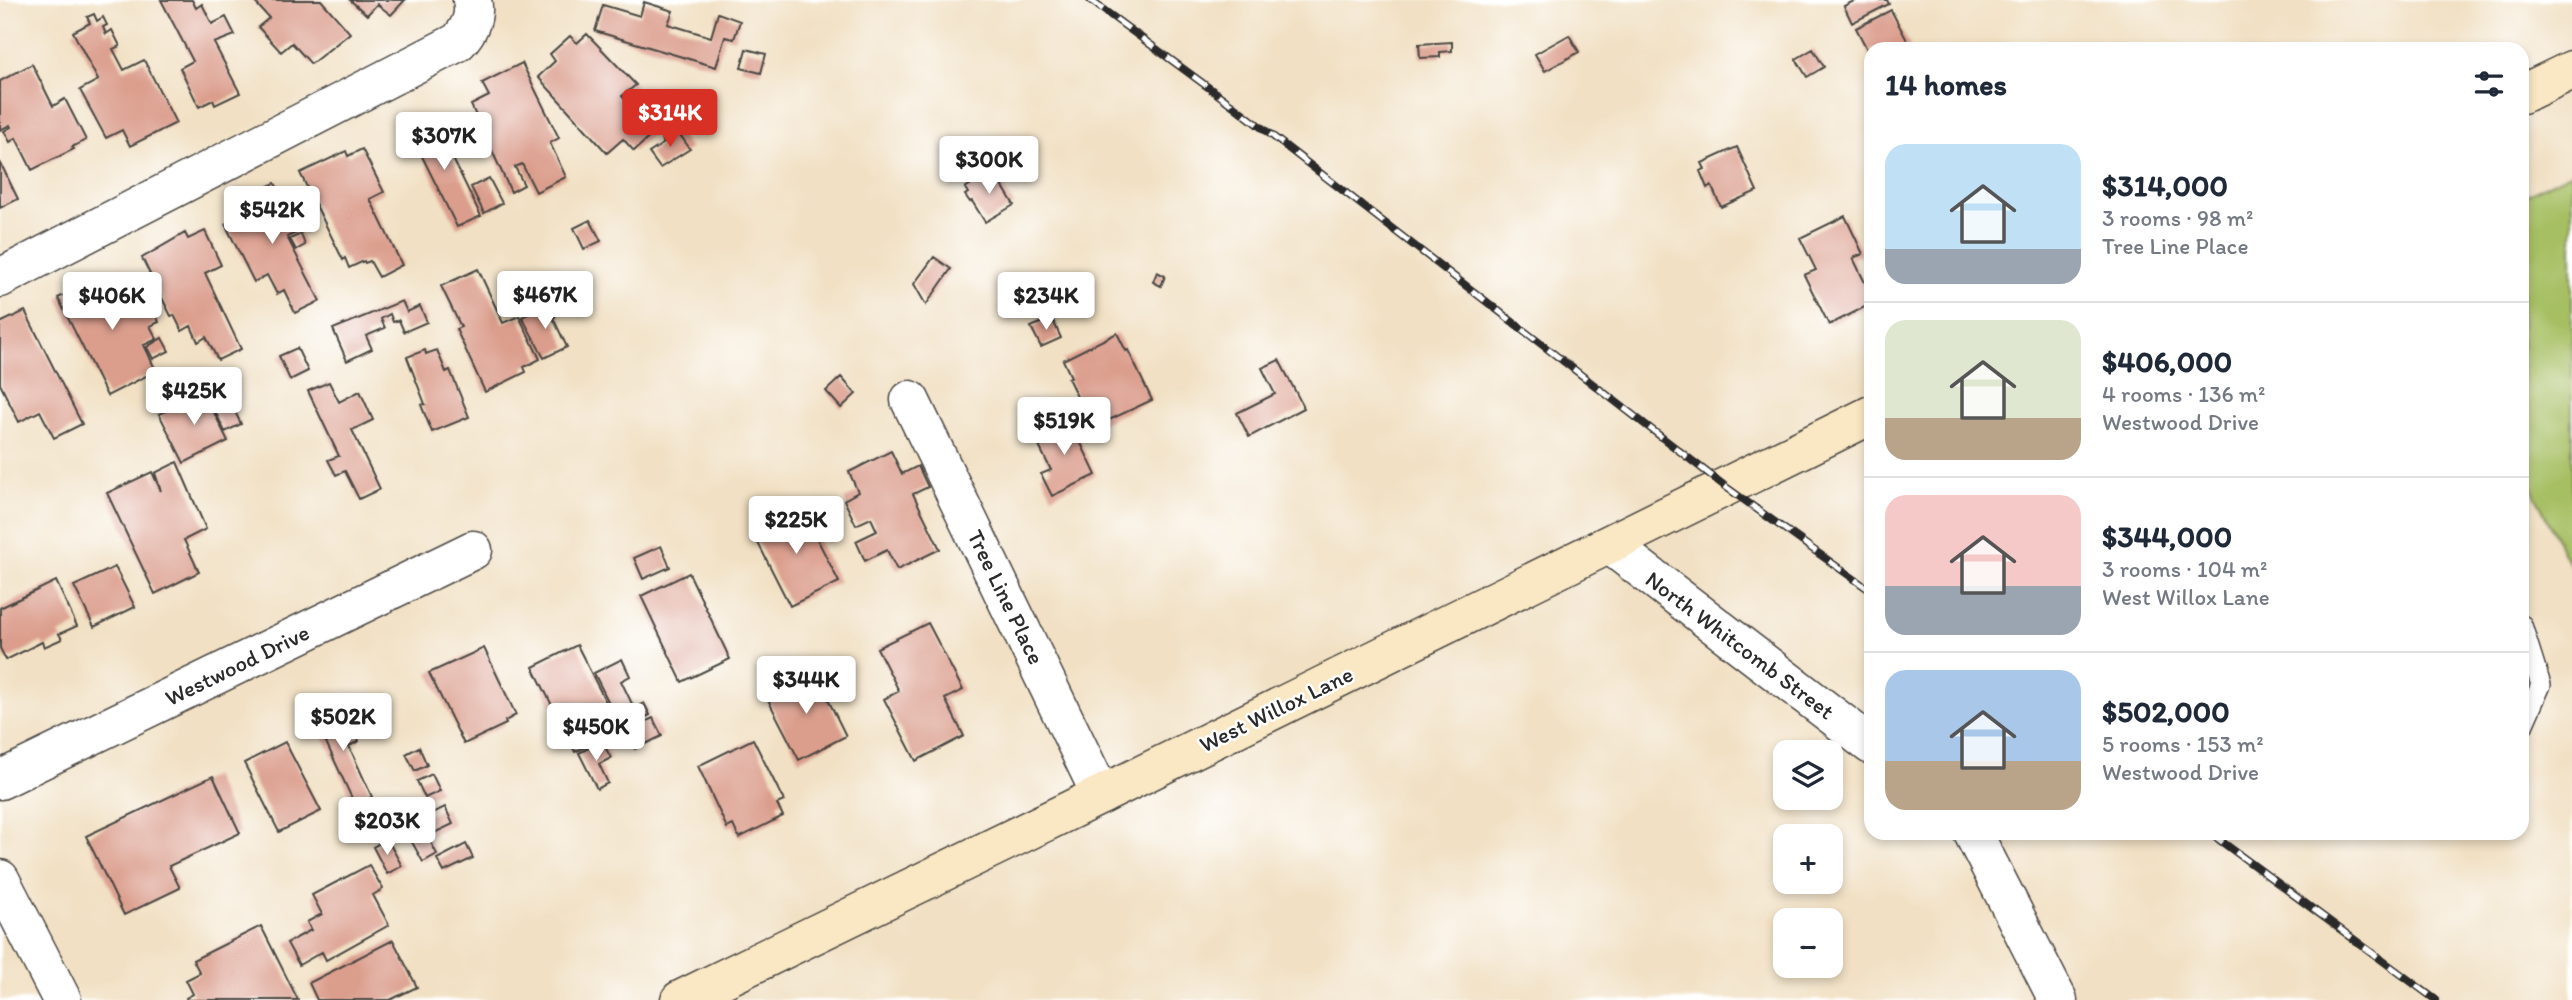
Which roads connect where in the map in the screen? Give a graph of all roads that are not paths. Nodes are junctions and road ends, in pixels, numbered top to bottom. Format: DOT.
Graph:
graph roads {
  1 [pos="472,0"];
  2 [pos="2572,69"];
  3 [pos="2529,90"];
  4 [pos="0,278"];
  5 [pos="910,400"];
  6 [pos="1864,418"];
  7 [pos="1610,545"];
  8 [pos="473,550"];
  9 [pos="2529,647"];
  10 [pos="2529,712"];
  11 [pos="1864,740"];
  12 [pos="0,780"];
  13 [pos="1101,795"];
  14 [pos="1977,840"];
  15 [pos="0,880"];
  16 [pos="62,1000"];
  17 [pos="680,1000"];
  18 [pos="2059,1000"];
  1 -- 4 [label="street"];
  2 -- 3 [label="main road"];
  5 -- 13 [label="street, Tree Line Place"];
  6 -- 7 [label="main road, West Willox Lane"];
  7 -- 11 [label="street, North Whitcomb Street"];
  7 -- 13 [label="main road, West Willox Lane"];
  8 -- 12 [label="street, Westwood Drive"];
  9 -- 10 [label="lane"];
  13 -- 17 [label="main road, West Willox Lane"];
  14 -- 18 [label="street"];
  15 -- 16 [label="street"];
}
